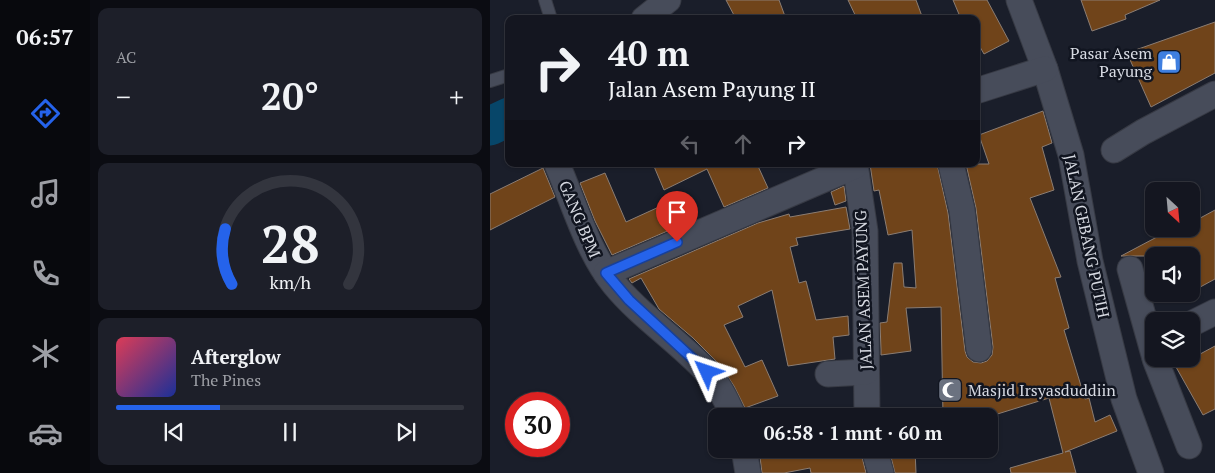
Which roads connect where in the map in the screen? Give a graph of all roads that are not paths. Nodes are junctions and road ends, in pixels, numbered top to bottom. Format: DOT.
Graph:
graph roads {
  1 [pos="545,0"];
  2 [pos="668,0"];
  3 [pos="1019,0"];
  4 [pos="550,15"];
  5 [pos="649,15"];
  6 [pos="1045,70"];
  7 [pos="505,76"];
  8 [pos="490,81"];
  9 [pos="980,90"];
  10 [pos="1215,94"];
  11 [pos="1114,150"];
  12 [pos="558,167"];
  13 [pos="850,167"];
  14 [pos="855,167"];
  15 [pos="952,167"];
  16 [pos="1130,269"];
  17 [pos="606,273"];
  18 [pos="1215,312"];
  19 [pos="1200,320"];
  20 [pos="1145,322"];
  21 [pos="979,349"];
  22 [pos="1160,367"];
  23 [pos="866,372"];
  24 [pos="828,374"];
  25 [pos="730,408"];
  26 [pos="867,408"];
  27 [pos="1190,446"];
  28 [pos="746,458"];
  29 [pos="877,458"];
  30 [pos="748,473"];
  31 [pos="882,473"];
  32 [pos="1151,473"];
  1 -- 4 [label="lane"];
  2 -- 5 [label="street"];
  3 -- 6 [label="street, JALAN GEBANG PUTIH"];
  6 -- 9 [label="street"];
  6 -- 32 [label="street, JALAN GEBANG PUTIH"];
  7 -- 8 [label="lane"];
  10 -- 11 [label="street"];
  12 -- 17 [label="street, GANG BPM"];
  13 -- 17 [label="street"];
  14 -- 23 [label="street, JALAN ASEM PAYUNG"];
  15 -- 21 [label="street"];
  16 -- 20 [label="street"];
  17 -- 25 [label="street, GANG BPM"];
  18 -- 19 [label="street"];
  22 -- 27 [label="street"];
  23 -- 24 [label="street"];
  23 -- 26 [label="street, JALAN ASEM PAYUNG"];
  28 -- 30 [label="street"];
  29 -- 31 [label="street"];
}
